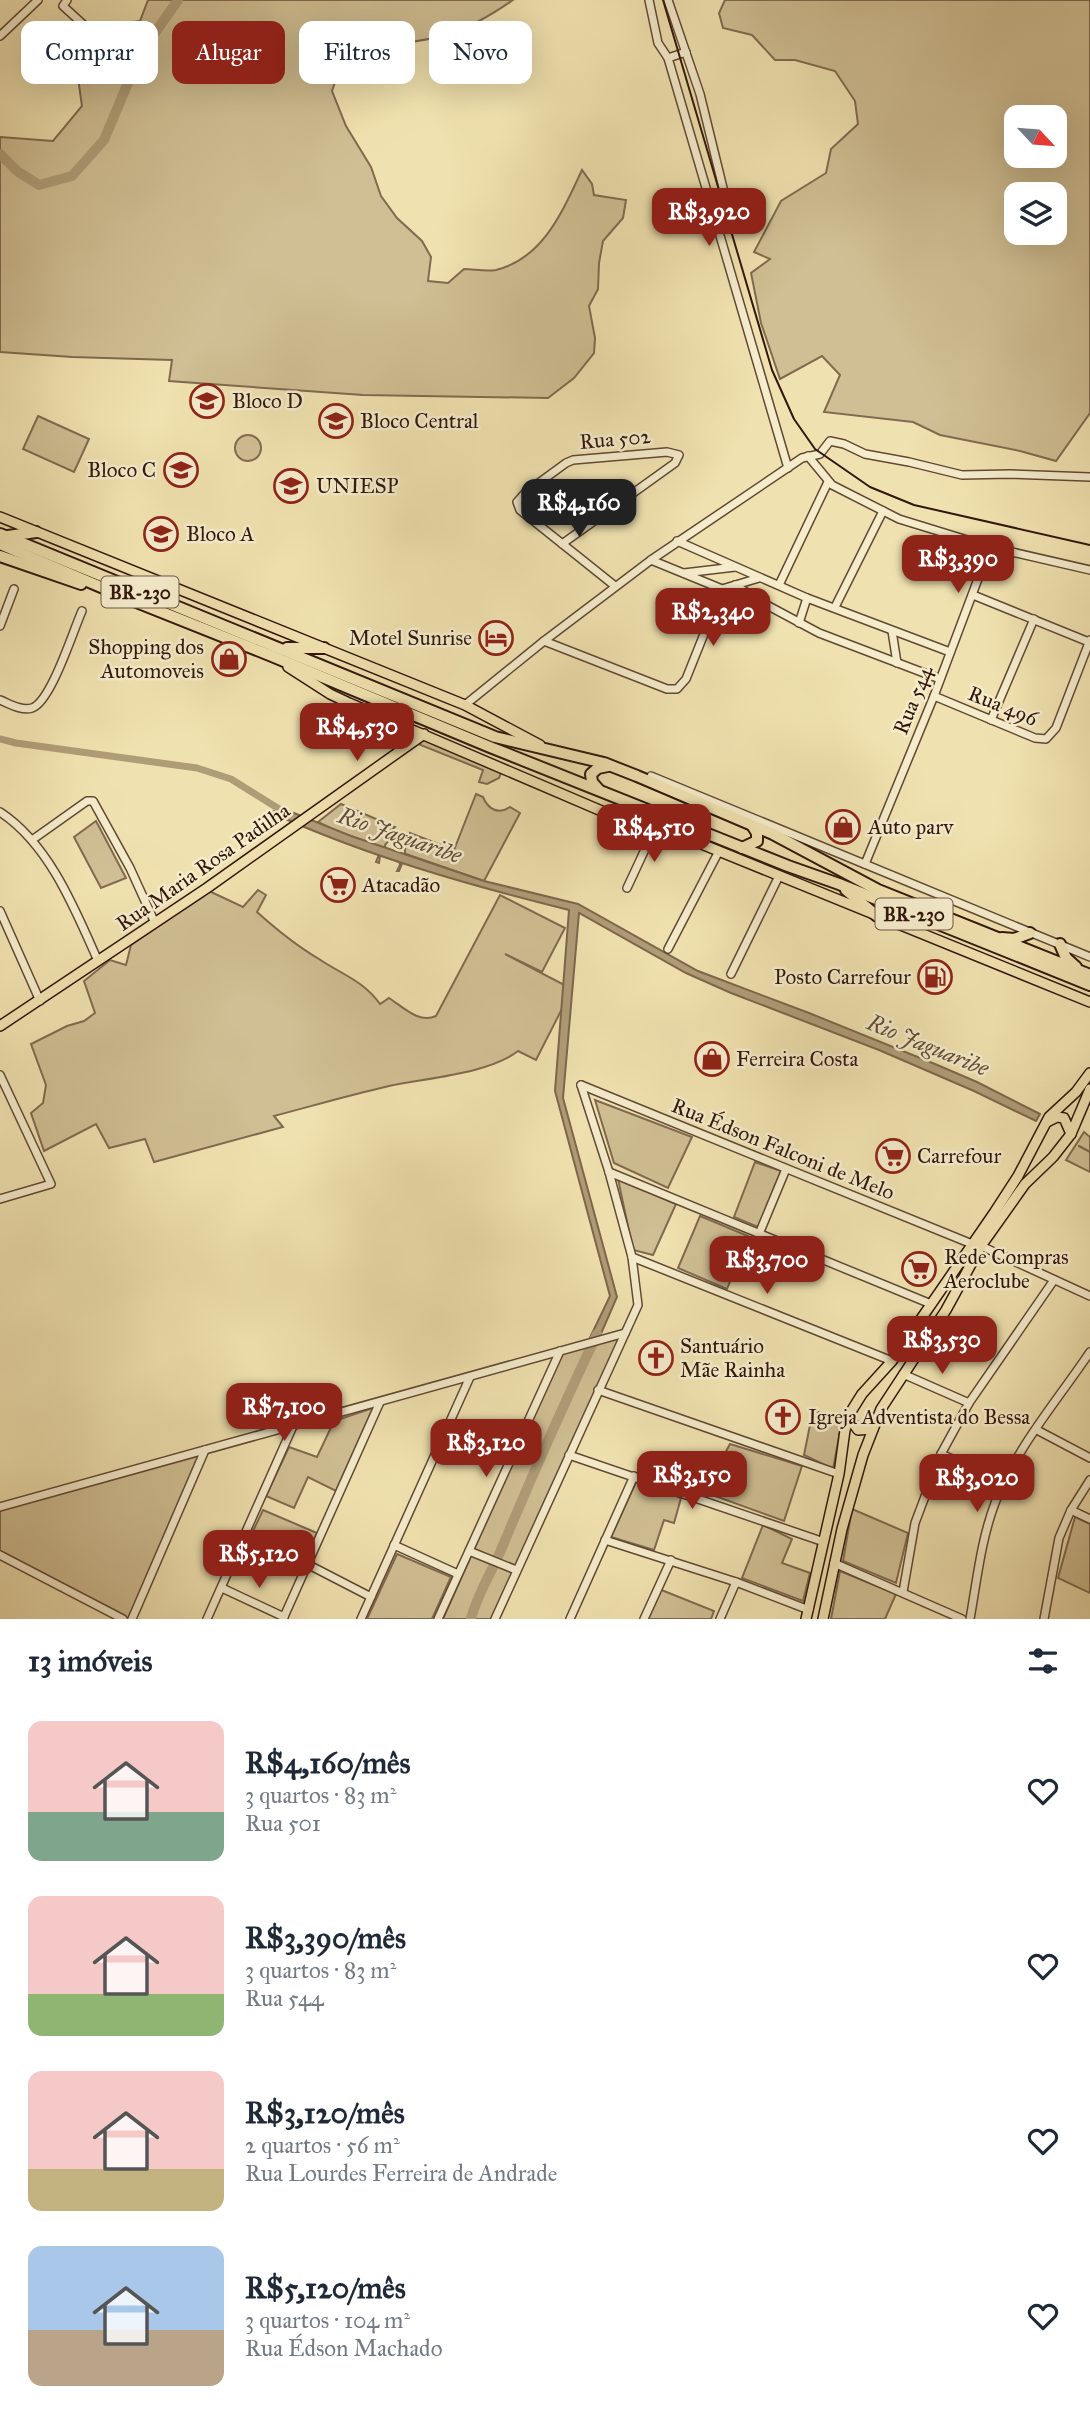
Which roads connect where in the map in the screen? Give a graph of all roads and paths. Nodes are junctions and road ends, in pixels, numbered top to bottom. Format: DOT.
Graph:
graph roads {
  1 [pos="38,0"];
  2 [pos="67,0"];
  3 [pos="649,0"];
  4 [pos="668,0"];
  5 [pos="80,21"];
  6 [pos="0,36"];
  7 [pos="686,52"];
  8 [pos="668,58"];
  9 [pos="711,204"];
  10 [pos="808,456"];
  11 [pos="788,468"];
  12 [pos="1090,477"];
  13 [pos="828,482"];
  14 [pos="883,511"];
  15 [pos="0,517"];
  16 [pos="36,532"];
  17 [pos="2,538"];
  18 [pos="677,541"];
  19 [pos="562,544"];
  20 [pos="990,547"];
  21 [pos="0,556"];
  22 [pos="651,560"];
  23 [pos="736,567"];
  24 [pos="1090,570"];
  25 [pos="683,573"];
  26 [pos="759,578"];
  27 [pos="735,585"];
  28 [pos="779,585"];
  29 [pos="615,586"];
  30 [pos="14,589"];
  31 [pos="722,589"];
  32 [pos="973,594"];
  33 [pos="807,598"];
  34 [pos="134,601"];
  35 [pos="835,607"];
  36 [pos="82,611"];
  37 [pos="1034,619"];
  38 [pos="799,623"];
  39 [pos="0,626"];
  40 [pos="892,631"];
  41 [pos="544,641"];
  42 [pos="1090,641"];
  43 [pos="324,648"];
  44 [pos="277,652"];
  45 [pos="950,652"];
  46 [pos="897,663"];
  47 [pos="940,679"];
  48 [pos="934,696"];
  49 [pos="0,700"];
  50 [pos="465,705"];
  51 [pos="991,720"];
  52 [pos="424,734"];
  53 [pos="546,748"];
  54 [pos="563,753"];
  55 [pos="611,766"];
  56 [pos="601,791"];
  57 [pos="0,812"];
  58 [pos="752,825"];
  59 [pos="655,828"];
  60 [pos="32,840"];
  61 [pos="742,848"];
  62 [pos="719,851"];
  63 [pos="865,864"];
  64 [pos="779,876"];
  65 [pos="839,884"];
  66 [pos="627,888"];
  67 [pos="0,911"];
  68 [pos="877,916"];
  69 [pos="155,923"];
  70 [pos="1030,933"];
  71 [pos="989,935"];
  72 [pos="1060,944"];
  73 [pos="668,949"];
  74 [pos="1090,957"];
  75 [pos="98,961"];
  76 [pos="1085,973"];
  77 [pos="731,974"];
  78 [pos="1090,985"];
  79 [pos="40,1001"];
  80 [pos="1090,1002"];
  81 [pos="0,1026"];
  82 [pos="1090,1073"];
  83 [pos="0,1074"];
  84 [pos="1090,1089"];
  85 [pos="1045,1123"];
  86 [pos="1071,1135"];
  87 [pos="786,1168"];
  88 [pos="609,1172"];
  89 [pos="0,1199"];
  90 [pos="759,1234"];
  91 [pos="977,1245"];
  92 [pos="632,1257"];
  93 [pos="1050,1275"];
  94 [pos="1090,1296"];
  95 [pos="931,1304"];
  96 [pos="625,1333"];
  97 [pos="560,1351"];
  98 [pos="1090,1353"];
  99 [pos="892,1361"];
  100 [pos="903,1374"];
  101 [pos="470,1377"];
  102 [pos="598,1390"];
  103 [pos="380,1402"];
  104 [pos="969,1403"];
  105 [pos="849,1418"];
  106 [pos="293,1426"];
  107 [pos="873,1429"];
  108 [pos="1037,1430"];
  109 [pos="205,1450"];
  110 [pos="941,1454"];
  111 [pos="569,1455"];
  112 [pos="1090,1458"];
  113 [pos="839,1474"];
  114 [pos="634,1476"];
  115 [pos="1090,1480"];
  116 [pos="1004,1482"];
  117 [pos="0,1507"];
  118 [pos="1071,1510"];
  119 [pos="1090,1519"];
  120 [pos="605,1540"];
  121 [pos="824,1542"];
  122 [pos="394,1545"];
  123 [pos="469,1550"];
  124 [pos="0,1555"];
  125 [pos="671,1560"];
  126 [pos="834,1563"];
  127 [pos="309,1565"];
  128 [pos="516,1570"];
  129 [pos="458,1574"];
  130 [pos="736,1582"];
  131 [pos="222,1588"];
  132 [pos="903,1592"];
  133 [pos="371,1597"];
  134 [pos="807,1614"];
  135 [pos="283,1618"];
  136 [pos="123,1619"];
  137 [pos="132,1619"];
  138 [pos="207,1619"];
  139 [pos="361,1619"];
  140 [pos="438,1619"];
  141 [pos="495,1619"];
  142 [pos="570,1619"];
  143 [pos="644,1619"];
  144 [pos="720,1619"];
  145 [pos="823,1619"];
  146 [pos="962,1619"];
  147 [pos="970,1619"];
  148 [pos="1044,1619"];
  1 -- 6 [label="street"];
  2 -- 5 [label="street"];
  3 -- 8 [label="street"];
  4 -- 7 [label="street"];
  7 -- 8 [label="street"];
  7 -- 9 [label="street"];
  8 -- 9 [label="street"];
  9 -- 11 [label="street"];
  10 -- 11 [label="street"];
  10 -- 12 [label="street"];
  10 -- 13 [label="street"];
  11 -- 18 [label="street"];
  13 -- 14 [label="street"];
  13 -- 28 [label="street"];
  14 -- 20 [label="street"];
  14 -- 35 [label="street"];
  15 -- 16 [label="main road"];
  16 -- 17 [label="highway"];
  16 -- 43 [label="main road"];
  17 -- 34 [label="highway, BR-230"];
  17 -- 44 [label="highway, BR-230"];
  18 -- 22 [label="street"];
  18 -- 23 [label="street"];
  19 -- 19 [label="street, Rua 502"];
  19 -- 29 [label="street"];
  20 -- 24 [label="street"];
  20 -- 32 [label="street, Rua 544"];
  21 -- 34 [label="highway"];
  22 -- 25 [label="street"];
  22 -- 29 [label="street"];
  23 -- 25 [label="street"];
  23 -- 26 [label="street"];
  25 -- 31 [label="street"];
  26 -- 27 [label="street"];
  26 -- 28 [label="street"];
  27 -- 31 [label="street"];
  27 -- 38 [label="street"];
  28 -- 33 [label="street"];
  29 -- 41 [label="street"];
  30 -- 39 [label="street"];
  31 -- 41 [label="street"];
  32 -- 37 [label="street"];
  32 -- 45 [label="street, Rua 544"];
  33 -- 35 [label="street"];
  33 -- 38 [label="street"];
  34 -- 44 [label="highway, BR-230"];
  35 -- 40 [label="street"];
  36 -- 49 [label="street"];
  37 -- 42 [label="street"];
  37 -- 51 [label="street"];
  38 -- 46 [label="street"];
  40 -- 45 [label="street"];
  40 -- 46 [label="street"];
  41 -- 50 [label="street"];
  42 -- 51 [label="street, Rua 496"];
  43 -- 44 [label="highway"];
  43 -- 50 [label="main road"];
  44 -- 52 [label="main road"];
  44 -- 53 [label="highway, BR-230"];
  44 -- 56 [label="highway, BR-230"];
  45 -- 47 [label="street, Rua 544"];
  46 -- 47 [label="street"];
  47 -- 48 [label="street, Rua 544"];
  48 -- 51 [label="street, Rua 496"];
  48 -- 63 [label="street, Rua 544"];
  50 -- 53 [label="main road"];
  52 -- 59 [label="main road"];
  52 -- 69 [label="main road, Rua Maria Rosa Padilha"];
  53 -- 54 [label="highway, BR-230"];
  54 -- 55 [label="highway, BR-230"];
  54 -- 63 [label="street"];
  55 -- 56 [label="highway"];
  55 -- 58 [label="highway, BR-230"];
  56 -- 61 [label="highway, BR-230"];
  57 -- 60 [label="street"];
  58 -- 61 [label="highway"];
  58 -- 71 [label="highway, BR-230"];
  59 -- 62 [label="main road"];
  59 -- 66 [label="street"];
  60 -- 69 [label="street"];
  60 -- 75 [label="street"];
  61 -- 65 [label="highway, BR-230"];
  62 -- 64 [label="main road"];
  62 -- 73 [label="street"];
  63 -- 70 [label="street"];
  64 -- 68 [label="main road"];
  64 -- 77 [label="street"];
  65 -- 68 [label="highway"];
  65 -- 78 [label="highway, BR-230"];
  67 -- 79 [label="street"];
  68 -- 80 [label="main road"];
  69 -- 75 [label="main road, Rua Maria Rosa Padilha"];
  70 -- 71 [label="highway"];
  70 -- 72 [label="street"];
  71 -- 76 [label="highway, BR-230"];
  72 -- 74 [label="street"];
  72 -- 76 [label="highway"];
  75 -- 79 [label="main road, Rua Maria Rosa Padilha"];
  79 -- 81 [label="main road, Rua Maria Rosa Padilha"];
  82 -- 85 [label="main road"];
  83 -- 89 [label="street"];
  84 -- 86 [label="main road"];
  85 -- 86 [label="main road"];
  85 -- 91 [label="main road"];
  86 -- 91 [label="main road"];
  87 -- 88 [label="street, Rua Édson Falconi de Melo"];
  87 -- 90 [label="street"];
  87 -- 91 [label="street, Rua Édson Falconi de Melo"];
  88 -- 90 [label="street"];
  88 -- 92 [label="street"];
  90 -- 95 [label="street"];
  91 -- 93 [label="street, Rua Édson Falconi de Melo"];
  91 -- 95 [label="main road"];
  91 -- 100 [label="main road"];
  92 -- 96 [label="street"];
  92 -- 99 [label="street"];
  93 -- 94 [label="street, Rua Édson Falconi de Melo"];
  93 -- 104 [label="street"];
  95 -- 99 [label="main road"];
  96 -- 97 [label="street"];
  96 -- 102 [label="street"];
  97 -- 101 [label="street"];
  97 -- 123 [label="street"];
  98 -- 108 [label="street"];
  99 -- 105 [label="main road"];
  100 -- 104 [label="street"];
  100 -- 107 [label="main road"];
  101 -- 103 [label="street"];
  101 -- 122 [label="street"];
  102 -- 111 [label="street"];
  102 -- 113 [label="street"];
  103 -- 106 [label="street"];
  103 -- 127 [label="street"];
  104 -- 110 [label="street"];
  105 -- 107 [label="main road"];
  105 -- 113 [label="main road"];
  106 -- 109 [label="street"];
  106 -- 131 [label="street"];
  107 -- 126 [label="main road"];
  108 -- 112 [label="street"];
  108 -- 116 [label="street"];
  109 -- 117 [label="street"];
  109 -- 137 [label="street"];
  110 -- 116 [label="street"];
  110 -- 132 [label="street"];
  111 -- 114 [label="street"];
  111 -- 128 [label="street"];
  113 -- 121 [label="main road"];
  114 -- 120 [label="street"];
  114 -- 121 [label="street"];
  115 -- 118 [label="street"];
  116 -- 147 [label="street"];
  118 -- 119 [label="street"];
  118 -- 148 [label="street"];
  120 -- 125 [label="street"];
  120 -- 142 [label="street"];
  121 -- 134 [label="main road"];
  122 -- 129 [label="street"];
  122 -- 133 [label="street"];
  123 -- 128 [label="street"];
  123 -- 129 [label="street"];
  124 -- 136 [label="street"];
  125 -- 130 [label="street"];
  125 -- 143 [label="street"];
  126 -- 132 [label="street"];
  126 -- 145 [label="main road"];
  127 -- 133 [label="street"];
  127 -- 135 [label="street"];
  128 -- 141 [label="street"];
  129 -- 140 [label="street"];
  130 -- 134 [label="street"];
  130 -- 144 [label="street"];
  131 -- 135 [label="street"];
  131 -- 138 [label="street"];
  132 -- 146 [label="street"];
  133 -- 139 [label="street"];
}
